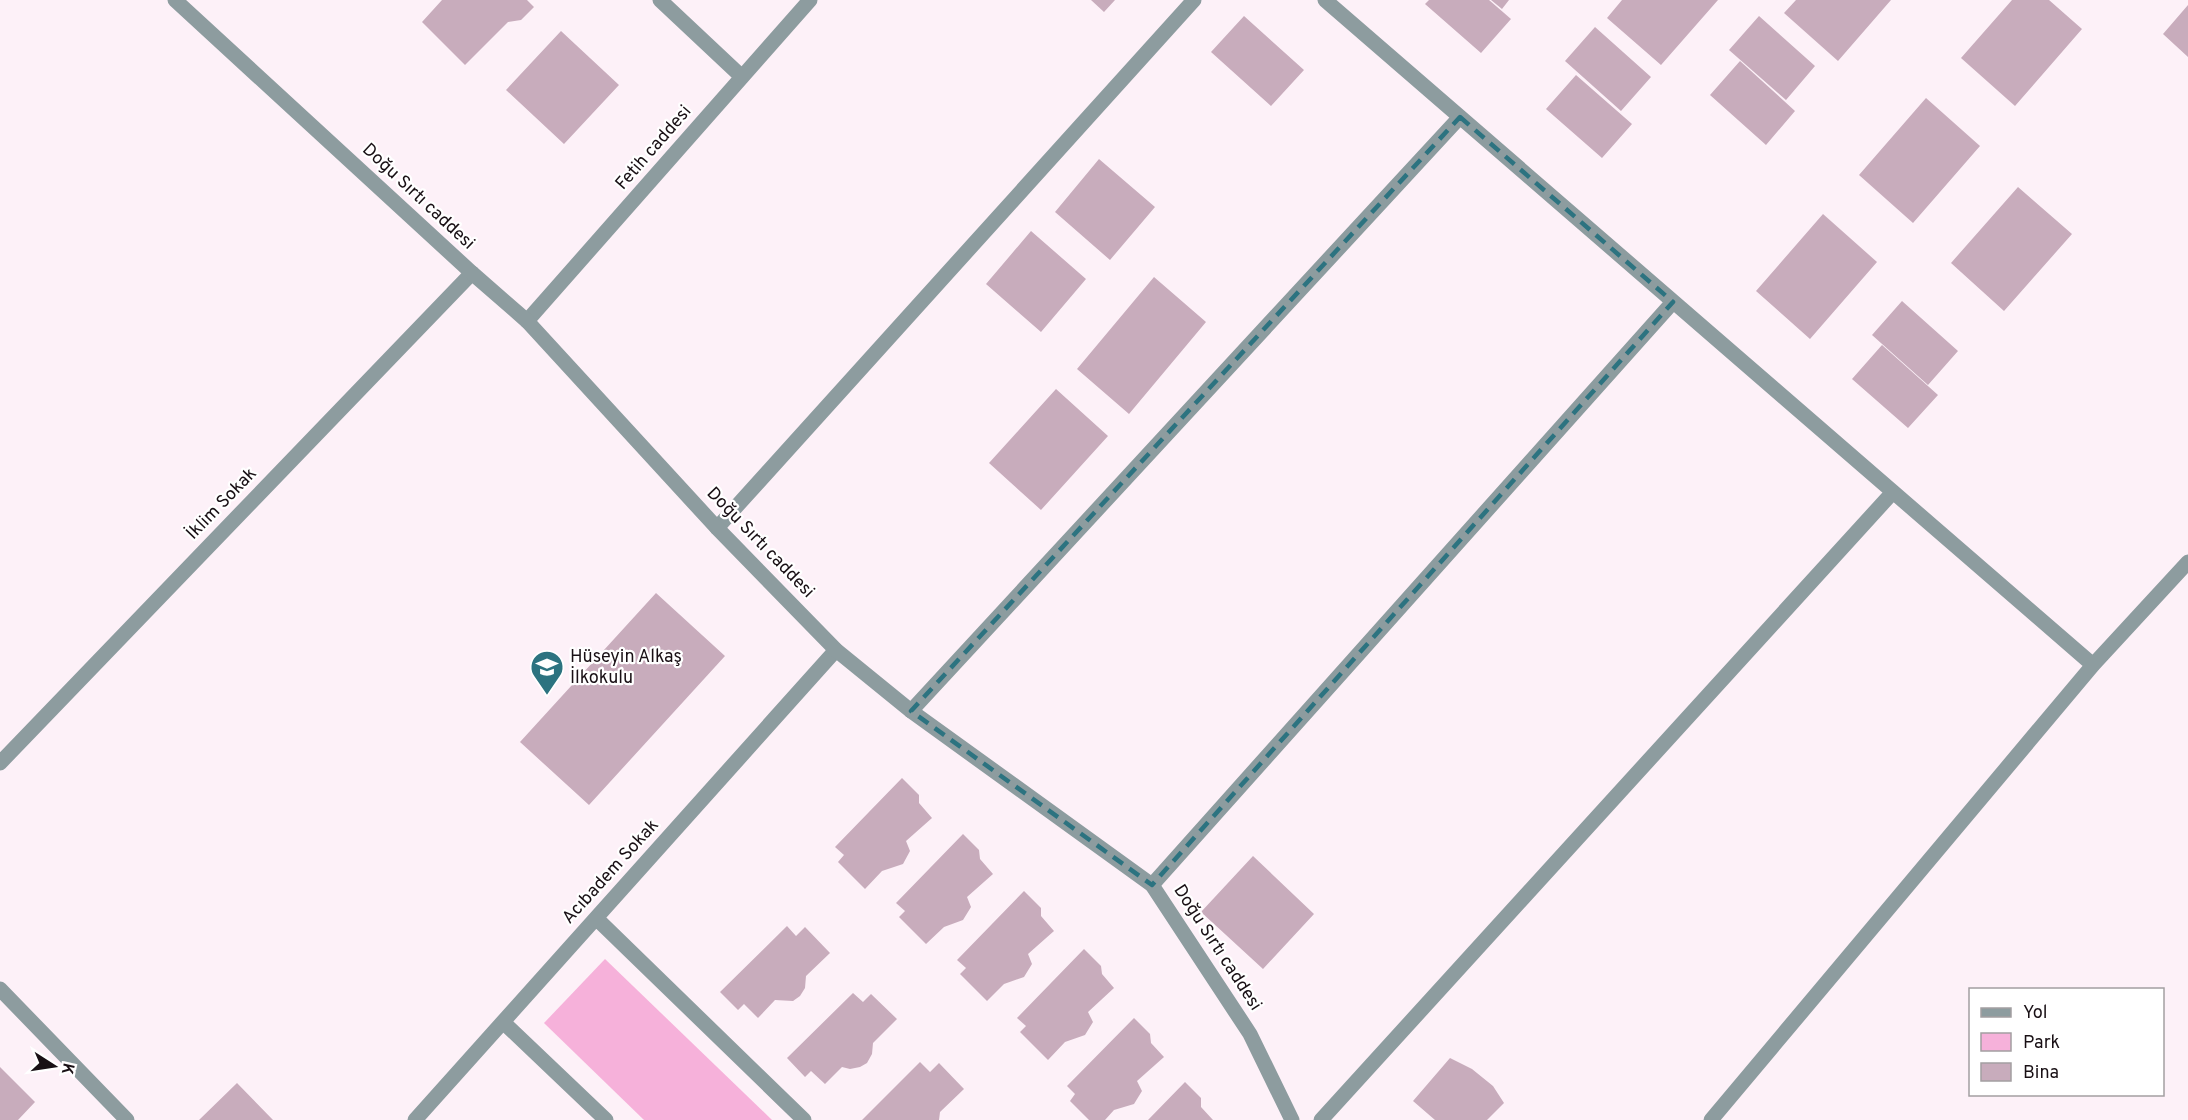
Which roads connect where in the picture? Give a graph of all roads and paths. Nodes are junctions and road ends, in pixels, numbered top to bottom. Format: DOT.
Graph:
graph roads {
  1 [pos="175,0"];
  2 [pos="660,0"];
  3 [pos="810,0"];
  4 [pos="1194,0"];
  5 [pos="1325,0"];
  6 [pos="742,77"];
  7 [pos="1460,117"];
  8 [pos="472,273"];
  9 [pos="1673,302"];
  10 [pos="527,321"];
  11 [pos="1893,492"];
  12 [pos="717,528"];
  13 [pos="2188,562"];
  14 [pos="836,650"];
  15 [pos="2093,665"];
  16 [pos="911,711"];
  17 [pos="0,763"];
  18 [pos="1152,885"];
  19 [pos="596,918"];
  20 [pos="0,989"];
  21 [pos="503,1022"];
  22 [pos="127,1120"];
  23 [pos="415,1120"];
  24 [pos="606,1120"];
  25 [pos="804,1120"];
  26 [pos="1292,1120"];
  27 [pos="1321,1120"];
  28 [pos="1711,1120"];
  1 -- 8 [label="street, Doğu Sırtı caddesi"];
  2 -- 6 [label="street"];
  3 -- 6 [label="street, Fetih caddesi"];
  4 -- 12 [label="street"];
  5 -- 7 [label="street"];
  6 -- 10 [label="street, Fetih caddesi"];
  7 -- 9 [label="street"];
  7 -- 16 [label="street"];
  8 -- 10 [label="street, Doğu Sırtı caddesi"];
  8 -- 17 [label="street, İklim Sokak"];
  9 -- 11 [label="street"];
  9 -- 18 [label="street"];
  10 -- 12 [label="street, Doğu Sırtı caddesi"];
  11 -- 15 [label="street"];
  11 -- 27 [label="street"];
  12 -- 14 [label="street, Doğu Sırtı caddesi"];
  13 -- 15 [label="street"];
  14 -- 16 [label="street, Doğu Sırtı caddesi"];
  14 -- 19 [label="street, Acıbadem Sokak"];
  15 -- 28 [label="street"];
  16 -- 18 [label="street, Doğu Sırtı caddesi"];
  18 -- 26 [label="street, Doğu Sırtı caddesi"];
  19 -- 21 [label="street, Acıbadem Sokak"];
  19 -- 25 [label="street"];
  20 -- 22 [label="street"];
  21 -- 23 [label="street, Acıbadem Sokak"];
  21 -- 24 [label="street"];
}
